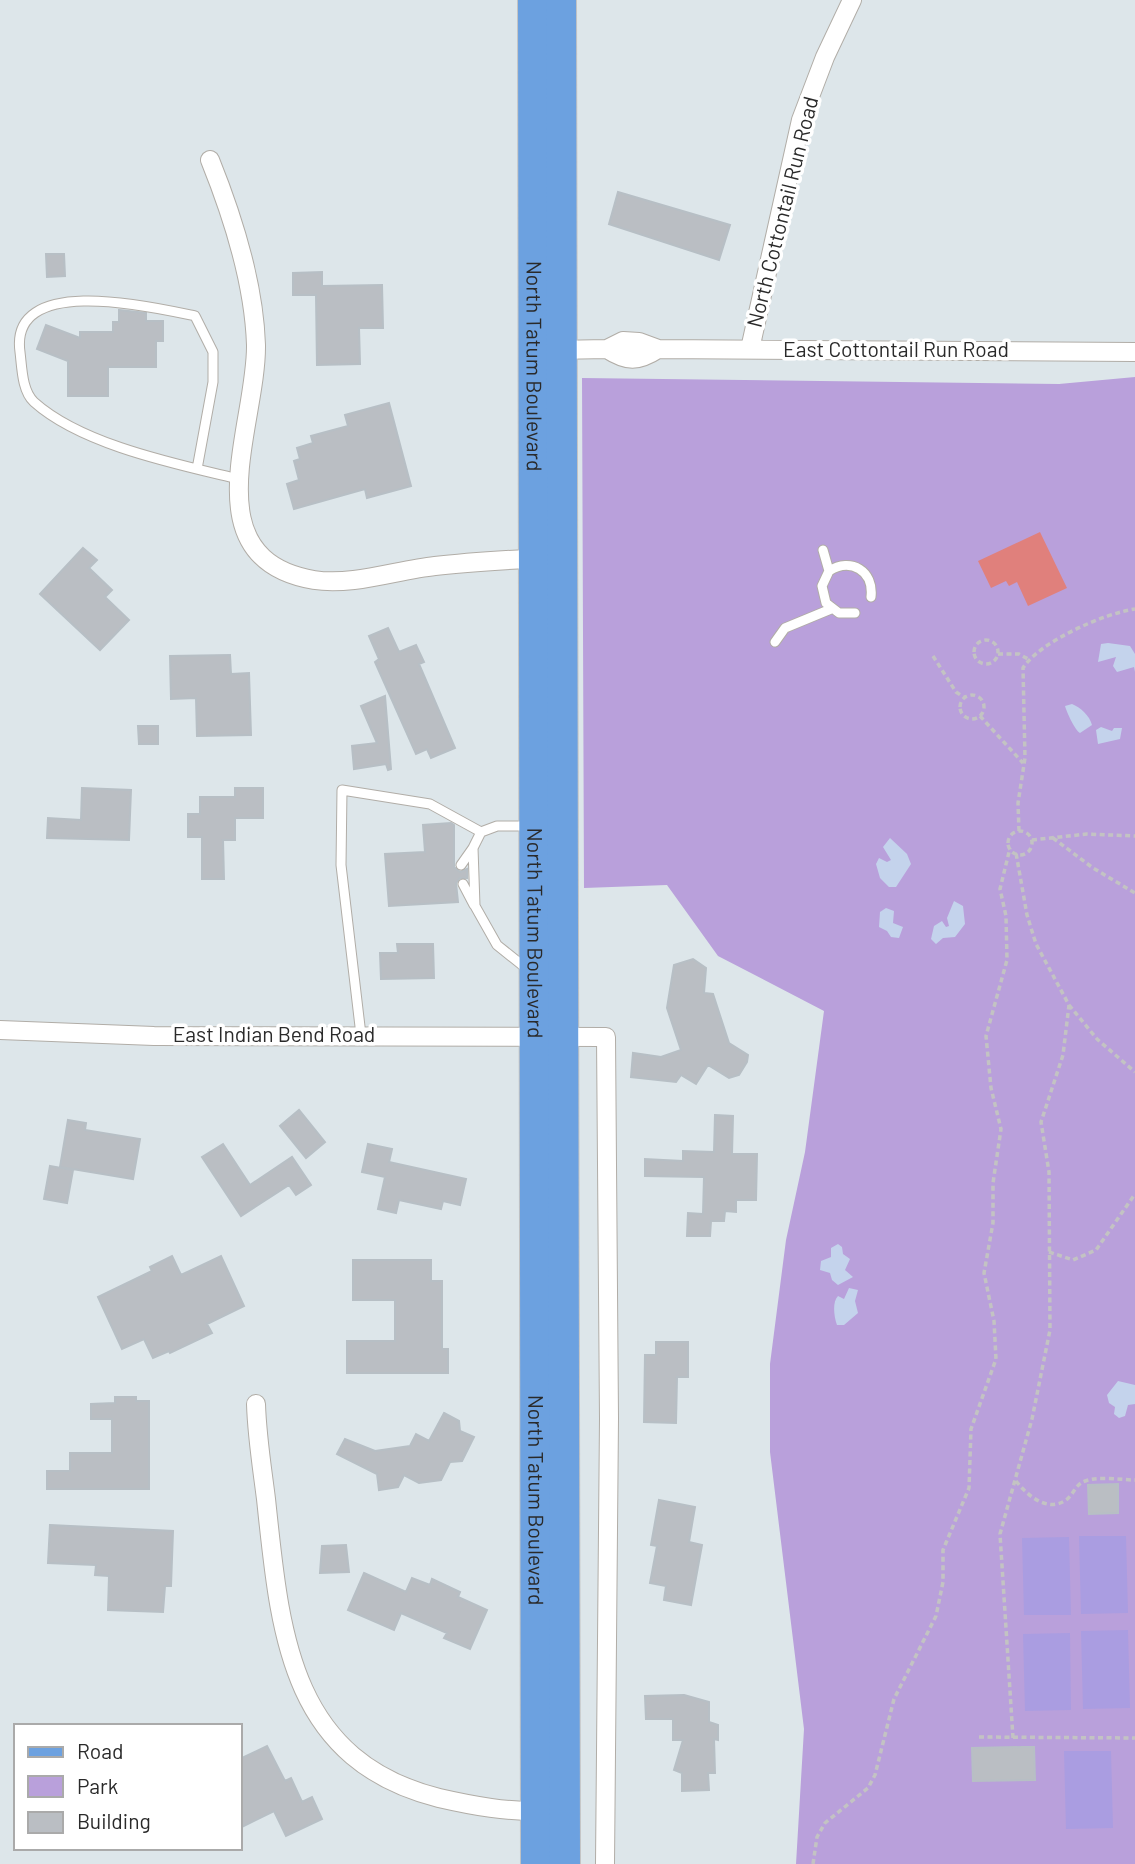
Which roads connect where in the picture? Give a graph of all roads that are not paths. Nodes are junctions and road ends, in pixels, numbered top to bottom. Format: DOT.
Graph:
graph roads {
  1 [pos="533,0"];
  2 [pos="561,0"];
  3 [pos="852,0"];
  4 [pos="210,160"];
  5 [pos="750,349"];
  6 [pos="547,350"];
  7 [pos="1135,352"];
  8 [pos="197,469"];
  9 [pos="238,479"];
  10 [pos="823,550"];
  11 [pos="548,558"];
  12 [pos="830,571"];
  13 [pos="871,597"];
  14 [pos="831,609"];
  15 [pos="855,613"];
  16 [pos="775,642"];
  17 [pos="534,826"];
  18 [pos="481,832"];
  19 [pos="473,848"];
  20 [pos="461,865"];
  21 [pos="463,884"];
  22 [pos="475,906"];
  23 [pos="534,975"];
  24 [pos="0,1030"];
  25 [pos="361,1035"];
  26 [pos="549,1035"];
  27 [pos="256,1405"];
  28 [pos="551,1811"];
  29 [pos="536,1864"];
  30 [pos="565,1864"];
  31 [pos="606,1864"];
  1 -- 6 [label="main road, North Tatum Boulevard"];
  2 -- 6 [label="main road, North Tatum Boulevard"];
  3 -- 5 [label="street, North Cottontail Run Road"];
  4 -- 9 [label="street"];
  5 -- 6 [label="street, East Cottontail Run Road"];
  5 -- 7 [label="street, East Cottontail Run Road"];
  6 -- 11 [label="main road, North Tatum Boulevard"];
  8 -- 8 [label="lane"];
  8 -- 9 [label="lane"];
  9 -- 11 [label="street"];
  10 -- 12 [label="lane"];
  11 -- 17 [label="main road, North Tatum Boulevard"];
  11 -- 26 [label="main road, North Tatum Boulevard"];
  12 -- 13 [label="lane"];
  12 -- 14 [label="lane"];
  14 -- 15 [label="lane"];
  14 -- 16 [label="lane"];
  17 -- 18 [label="lane"];
  17 -- 23 [label="main road, North Tatum Boulevard"];
  18 -- 19 [label="lane"];
  18 -- 25 [label="lane"];
  19 -- 20 [label="lane"];
  19 -- 22 [label="lane"];
  21 -- 22 [label="lane"];
  22 -- 23 [label="lane"];
  23 -- 26 [label="main road, North Tatum Boulevard"];
  24 -- 25 [label="street, East Indian Bend Road"];
  25 -- 26 [label="street, East Indian Bend Road"];
  26 -- 28 [label="main road, North Tatum Boulevard"];
  26 -- 31 [label="street, North Tatum Boulevard"];
  27 -- 28 [label="street"];
  28 -- 29 [label="main road, North Tatum Boulevard"];
  28 -- 30 [label="main road, North Tatum Boulevard"];
}
